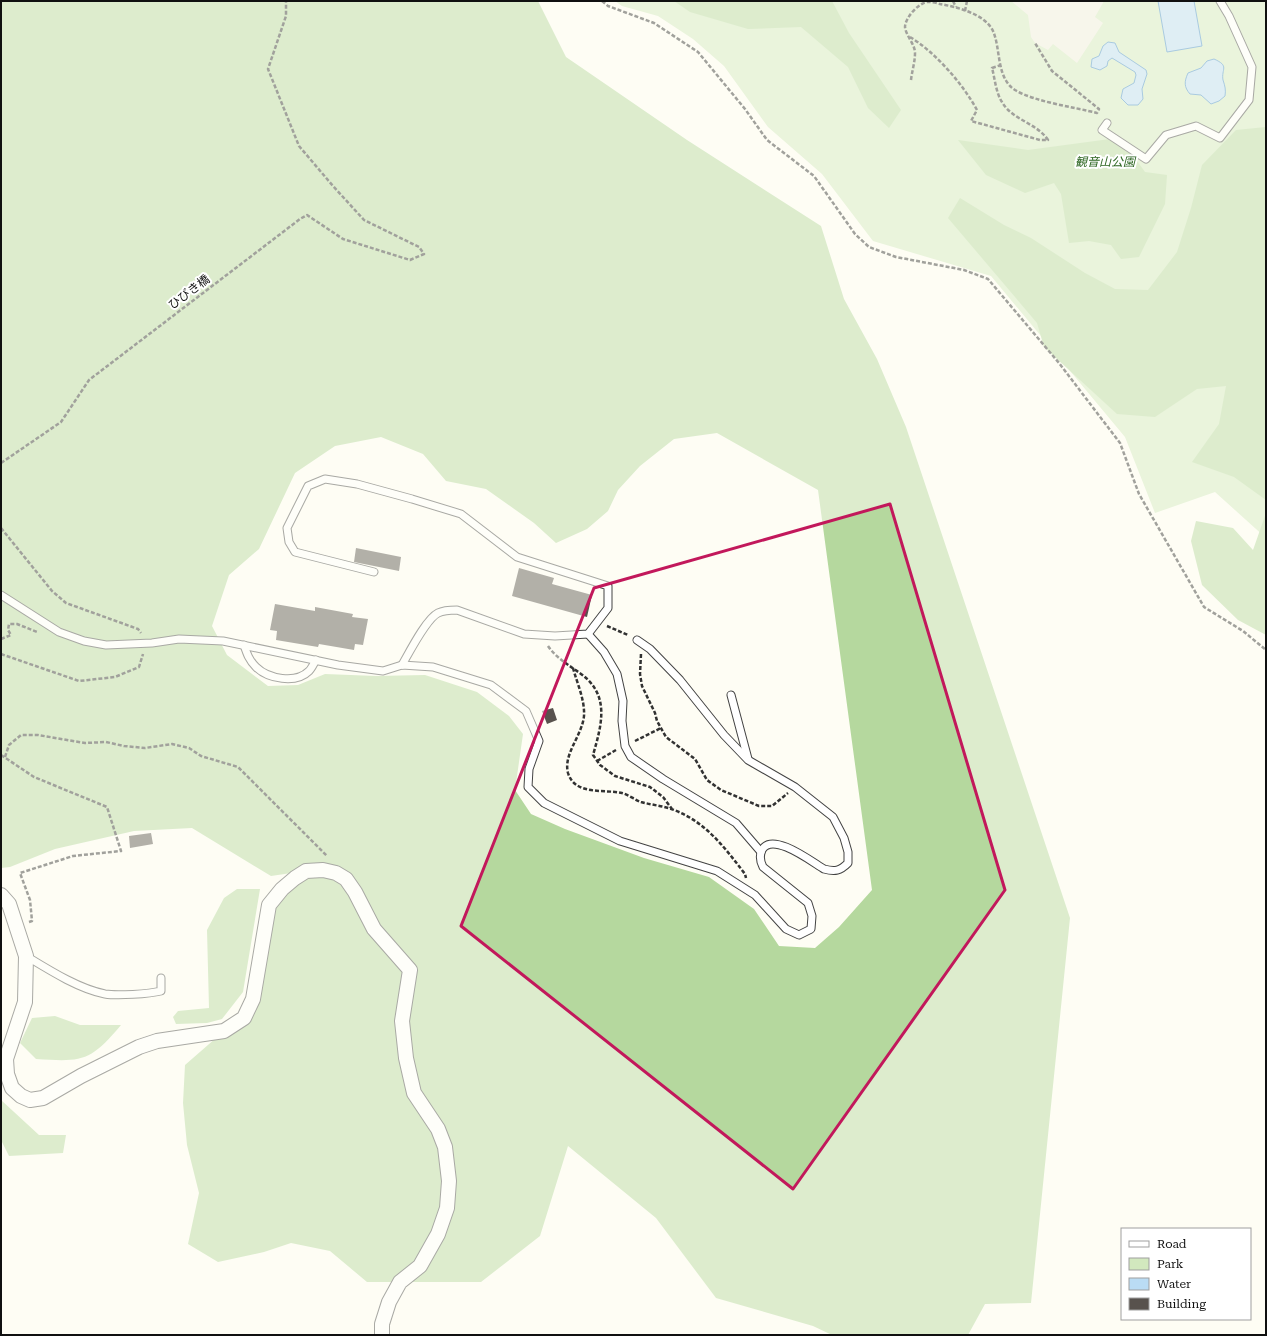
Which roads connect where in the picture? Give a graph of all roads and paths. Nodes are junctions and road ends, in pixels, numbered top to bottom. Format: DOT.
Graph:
graph roads {
  1 [pos="286,1"];
  2 [pos="602,1"];
  3 [pos="953,1"];
  4 [pos="967,1"];
  5 [pos="1220,1"];
  6 [pos="956,7"];
  7 [pos="964,11"];
  8 [pos="909,37"];
  9 [pos="1035,43"];
  10 [pos="1001,65"];
  11 [pos="911,80"];
  12 [pos="1107,124"];
  13 [pos="1,463"];
  14 [pos="1,528"];
  15 [pos="374,572"];
  16 [pos="1,595"];
  17 [pos="599,622"];
  18 [pos="59,632"];
  19 [pos="588,634"];
  20 [pos="539,635"];
  21 [pos="1,639"];
  22 [pos="640,642"];
  23 [pos="147,643"];
  24 [pos="244,645"];
  25 [pos="1266,650"];
  26 [pos="1,654"];
  27 [pos="316,660"];
  28 [pos="402,665"];
  29 [pos="573,668"];
  30 [pos="731,695"];
  31 [pos="661,728"];
  32 [pos="625,746"];
  33 [pos="1,755"];
  34 [pos="5,757"];
  35 [pos="748,760"];
  36 [pos="597,761"];
  37 [pos="795,787"];
  38 [pos="672,809"];
  39 [pos="761,852"];
  40 [pos="331,858"];
  41 [pos="747,890"];
  42 [pos="1,895"];
  43 [pos="32,921"];
  44 [pos="26,956"];
  45 [pos="161,978"];
  46 [pos="382,1335"];
  1 -- 13 [label="path, ひびき橋"];
  2 -- 25 [label="path"];
  3 -- 6 [label="path"];
  4 -- 7 [label="path"];
  5 -- 12 [label="lane"];
  6 -- 7 [label="path"];
  6 -- 8 [label="path"];
  7 -- 10 [label="path"];
  8 -- 10 [label="path"];
  8 -- 11 [label="path"];
  9 -- 10 [label="path"];
  14 -- 23 [label="path"];
  15 -- 17 [label="lane"];
  16 -- 18 [label="lane"];
  17 -- 19 [label="lane"];
  17 -- 22 [label="path"];
  18 -- 21 [label="path"];
  18 -- 23 [label="lane"];
  19 -- 20 [label="lane"];
  19 -- 32 [label="lane"];
  20 -- 28 [label="lane"];
  20 -- 29 [label="path"];
  22 -- 31 [label="path"];
  22 -- 35 [label="lane"];
  23 -- 24 [label="lane"];
  23 -- 26 [label="path"];
  24 -- 27 [label="lane"];
  24 -- 27 [label="lane"];
  27 -- 28 [label="lane"];
  28 -- 41 [label="lane"];
  29 -- 36 [label="path"];
  29 -- 38 [label="path"];
  30 -- 35 [label="lane"];
  31 -- 32 [label="path"];
  31 -- 37 [label="path"];
  32 -- 36 [label="path"];
  32 -- 39 [label="lane"];
  33 -- 34 [label="path"];
  34 -- 40 [label="path"];
  34 -- 43 [label="path"];
  35 -- 37 [label="lane"];
  36 -- 38 [label="path"];
  37 -- 39 [label="lane"];
  38 -- 41 [label="path"];
  39 -- 41 [label="lane"];
  42 -- 44 [label="street"];
  44 -- 45 [label="lane"];
  44 -- 46 [label="street"];
}
